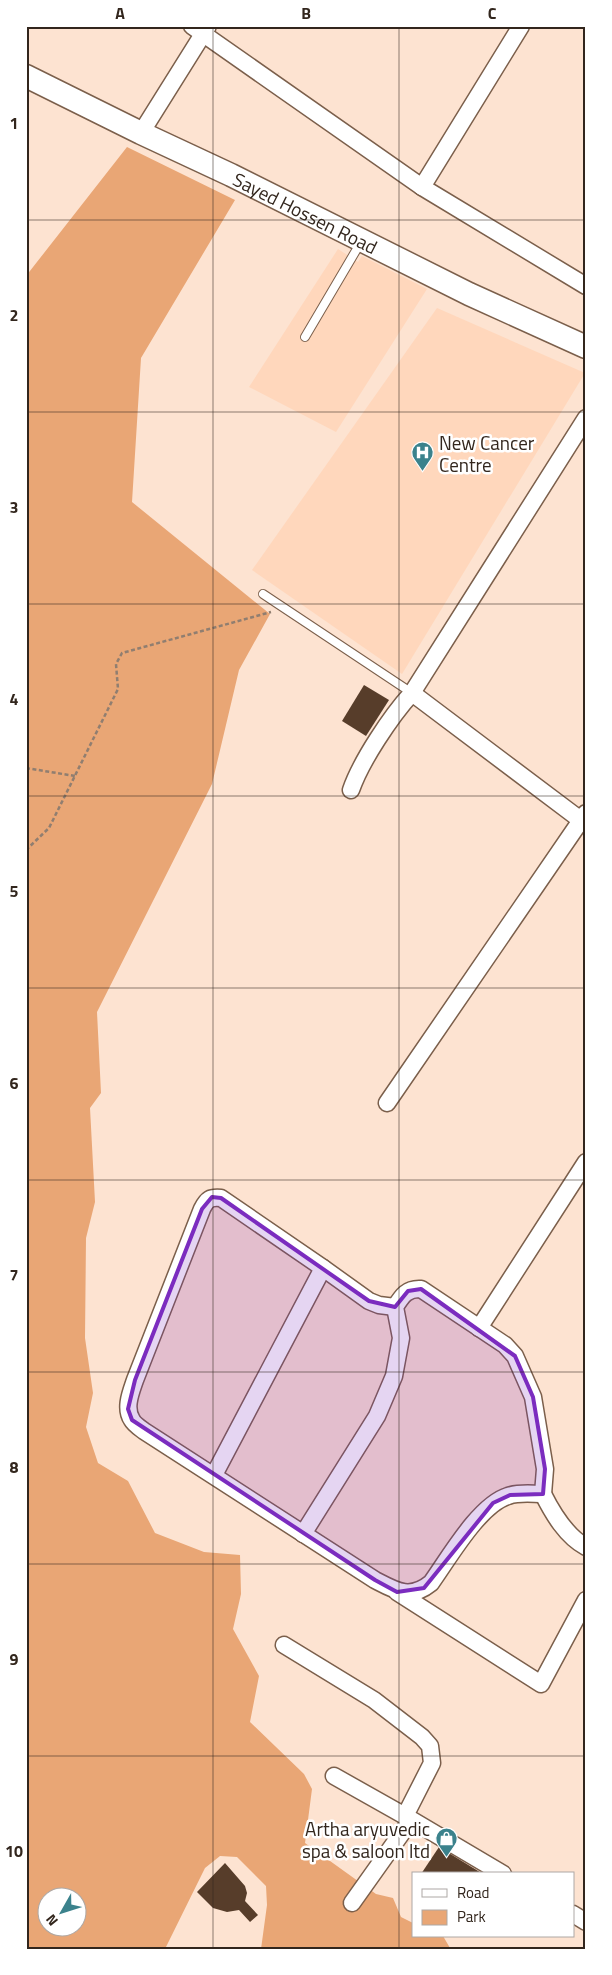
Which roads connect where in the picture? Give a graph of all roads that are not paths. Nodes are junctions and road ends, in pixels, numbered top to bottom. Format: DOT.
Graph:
graph roads {
  1 [pos="521,26"];
  2 [pos="201,29"];
  3 [pos="26,76"];
  4 [pos="141,133"];
  5 [pos="422,187"];
  6 [pos="362,241"];
  7 [pos="586,286"];
  8 [pos="305,337"];
  9 [pos="586,347"];
  10 [pos="586,418"];
  11 [pos="263,594"];
  12 [pos="412,693"];
  13 [pos="351,790"];
  14 [pos="584,819"];
  15 [pos="388,1103"];
  16 [pos="586,1162"];
  17 [pos="324,1268"];
  18 [pos="395,1307"];
  19 [pos="479,1328"];
  20 [pos="214,1475"];
  21 [pos="543,1494"];
  22 [pos="303,1534"];
  23 [pos="586,1547"];
  24 [pos="397,1592"];
  25 [pos="586,1600"];
  26 [pos="284,1645"];
  27 [pos="334,1776"];
  28 [pos="408,1818"];
  29 [pos="500,1872"];
  30 [pos="352,1903"];
  31 [pos="574,1915"];
  32 [pos="586,1922"];
  1 -- 5 [label="street"];
  2 -- 4 [label="street"];
  2 -- 5 [label="street"];
  3 -- 4 [label="main road, Sayed Hossen Road"];
  4 -- 6 [label="main road, Sayed Hossen Road"];
  5 -- 7 [label="street"];
  6 -- 8 [label="lane"];
  6 -- 9 [label="main road, Sayed Hossen Road"];
  10 -- 12 [label="street"];
  11 -- 12 [label="lane"];
  12 -- 13 [label="street"];
  12 -- 14 [label="street"];
  14 -- 15 [label="street"];
  16 -- 19 [label="street"];
  17 -- 18 [label="street"];
  17 -- 20 [label="street"];
  17 -- 20 [label="street"];
  18 -- 19 [label="street"];
  18 -- 22 [label="street"];
  19 -- 21 [label="street"];
  20 -- 22 [label="street"];
  21 -- 23 [label="street"];
  21 -- 24 [label="street"];
  22 -- 24 [label="street"];
  24 -- 25 [label="street"];
  26 -- 28 [label="street"];
  27 -- 28 [label="street"];
  28 -- 29 [label="street"];
  28 -- 30 [label="street"];
  31 -- 32 [label="street"];
}
